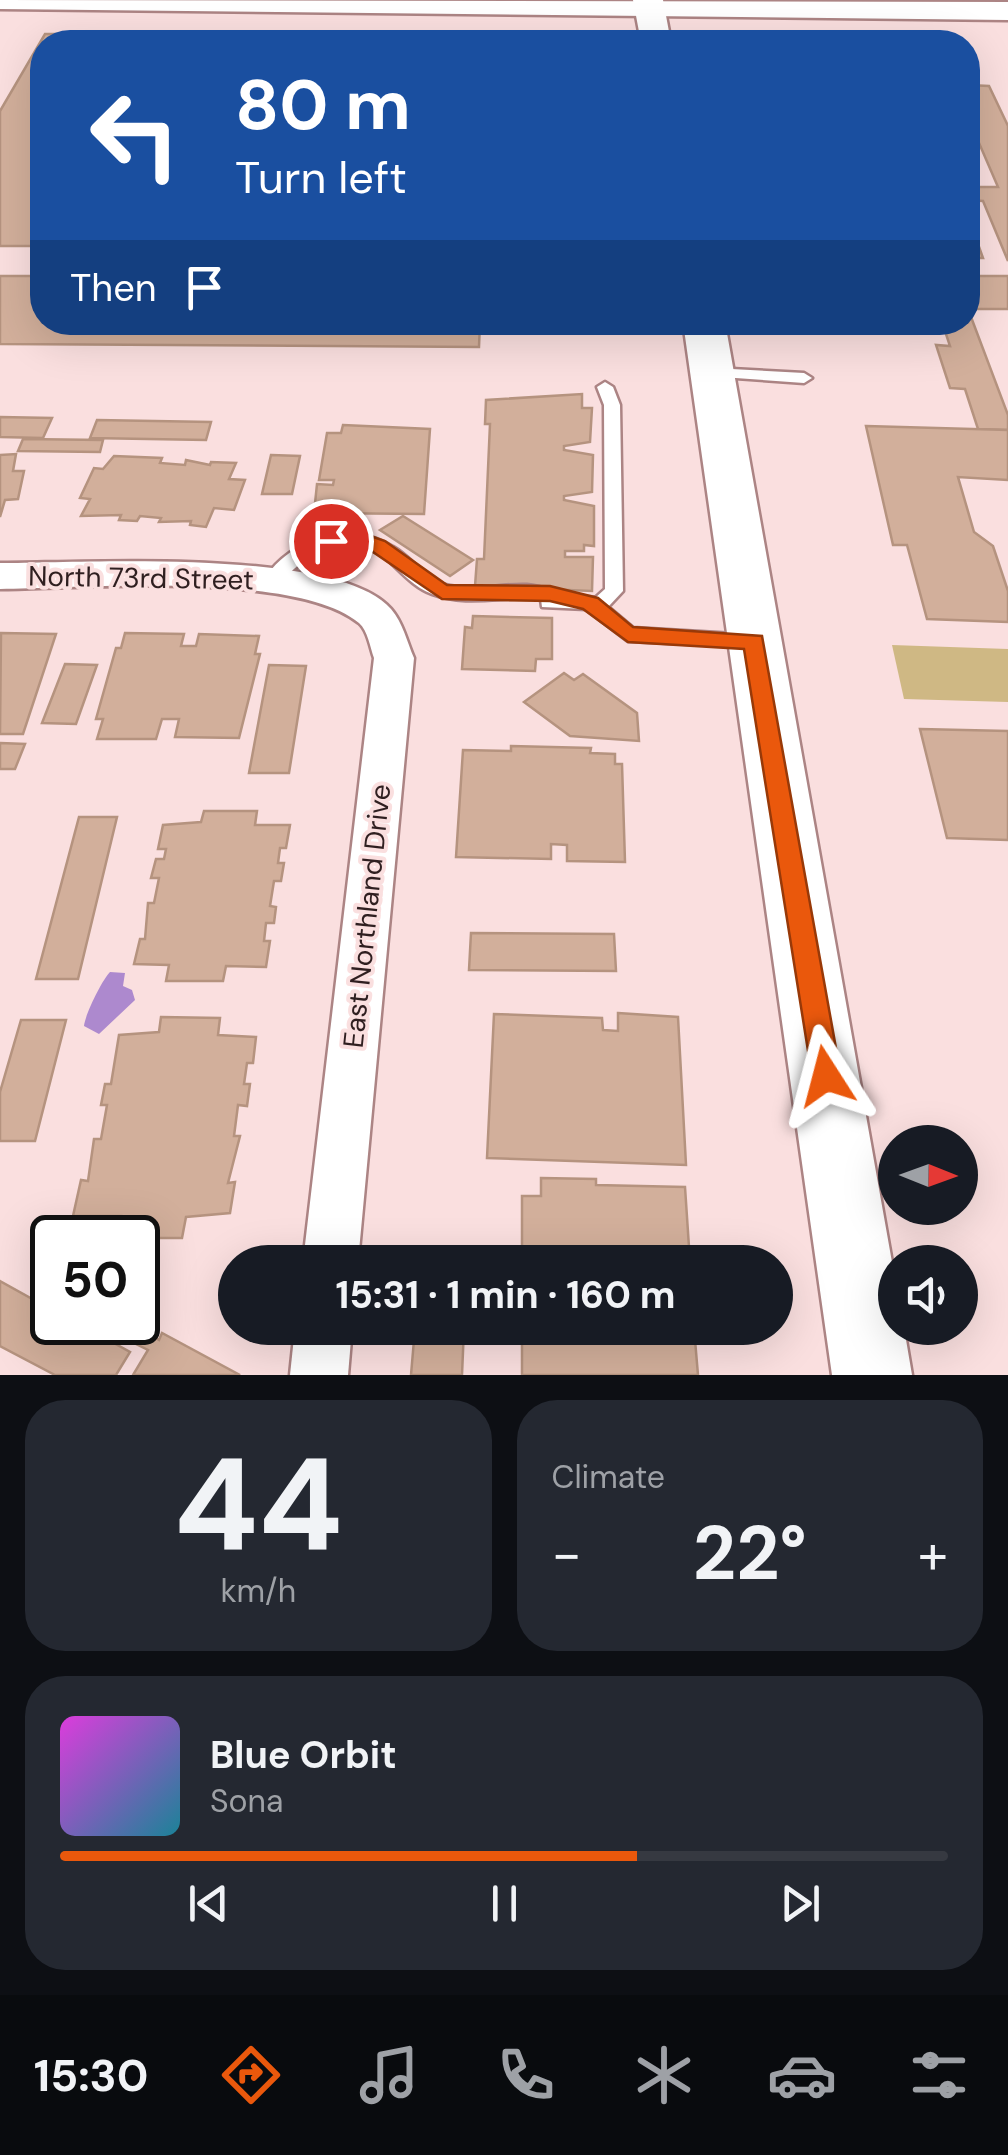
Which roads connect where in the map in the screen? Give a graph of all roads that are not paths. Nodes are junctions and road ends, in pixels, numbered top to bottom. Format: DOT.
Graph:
graph roads {
  1 [pos="0,0"];
  2 [pos="649,4"];
  3 [pos="1008,11"];
  4 [pos="654,30"];
  5 [pos="708,348"];
  6 [pos="804,378"];
  7 [pos="605,388"];
  8 [pos="0,576"];
  9 [pos="273,579"];
  10 [pos="340,592"];
  11 [pos="596,607"];
  12 [pos="754,642"];
  13 [pos="333,1245"];
  14 [pos="322,1345"];
  15 [pos="319,1375"];
  16 [pos="872,1375"];
  1 -- 2 [label="main road"];
  2 -- 3 [label="main road"];
  2 -- 4 [label="main road"];
  5 -- 6 [label="lane"];
  5 -- 12 [label="main road"];
  7 -- 11 [label="lane"];
  8 -- 9 [label="street, North 73rd Street"];
  9 -- 10 [label="street, North 73rd Street"];
  9 -- 11 [label="lane"];
  10 -- 13 [label="street, East Northland Drive"];
  11 -- 12 [label="lane"];
  12 -- 16 [label="main road"];
  14 -- 15 [label="street"];
}
